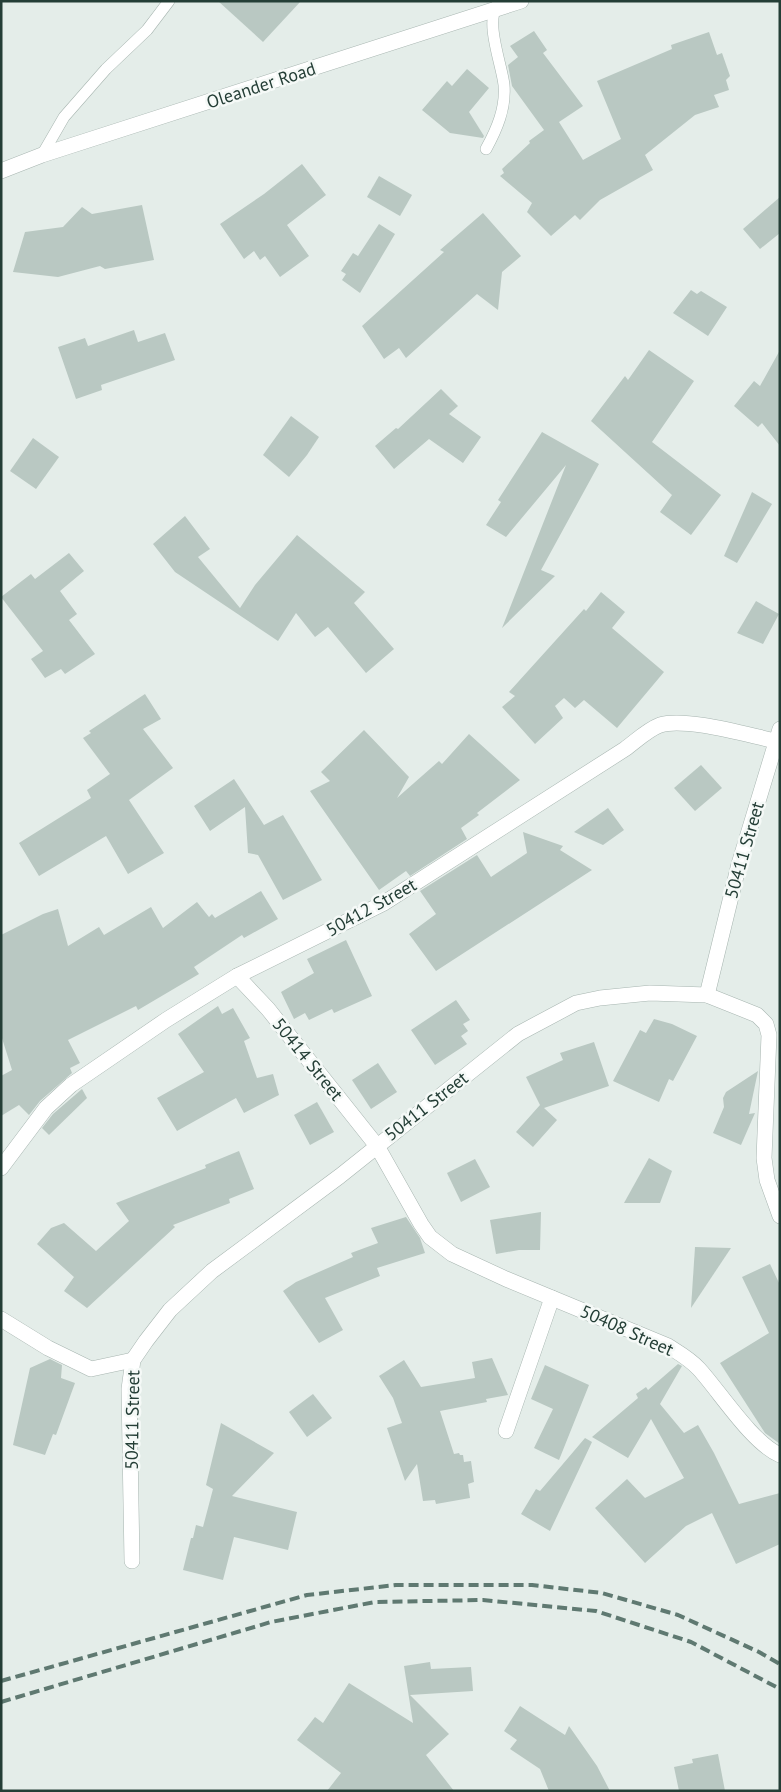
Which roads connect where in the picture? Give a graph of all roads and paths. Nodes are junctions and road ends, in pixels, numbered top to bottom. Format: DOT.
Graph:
graph roads {
  1 [pos="169,1"];
  2 [pos="521,1"];
  3 [pos="496,6"];
  4 [pos="486,149"];
  5 [pos="42,155"];
  6 [pos="1,171"];
  7 [pos="778,735"];
  8 [pos="237,976"];
  9 [pos="707,995"];
  10 [pos="377,1146"];
  11 [pos="1,1168"];
  12 [pos="780,1216"];
  13 [pos="552,1298"];
  14 [pos="1,1319"];
  15 [pos="133,1360"];
  16 [pos="506,1431"];
  17 [pos="780,1455"];
  18 [pos="132,1560"];
  1 -- 5 [label="lane"];
  2 -- 3 [label="street, Oleander Road"];
  3 -- 4 [label="lane"];
  3 -- 5 [label="street, Oleander Road"];
  5 -- 6 [label="street, Oleander Road"];
  7 -- 8 [label="street, 50412 Street"];
  7 -- 9 [label="street, 50411 Street"];
  8 -- 10 [label="street, 50414 Street"];
  8 -- 11 [label="street, 50412 Street"];
  9 -- 10 [label="street, 50411 Street"];
  9 -- 12 [label="street"];
  10 -- 13 [label="street, 50408 Street"];
  10 -- 15 [label="street, 50411 Street"];
  13 -- 16 [label="street"];
  13 -- 17 [label="street, 50408 Street"];
  14 -- 15 [label="street"];
  15 -- 18 [label="street, 50411 Street"];
}
